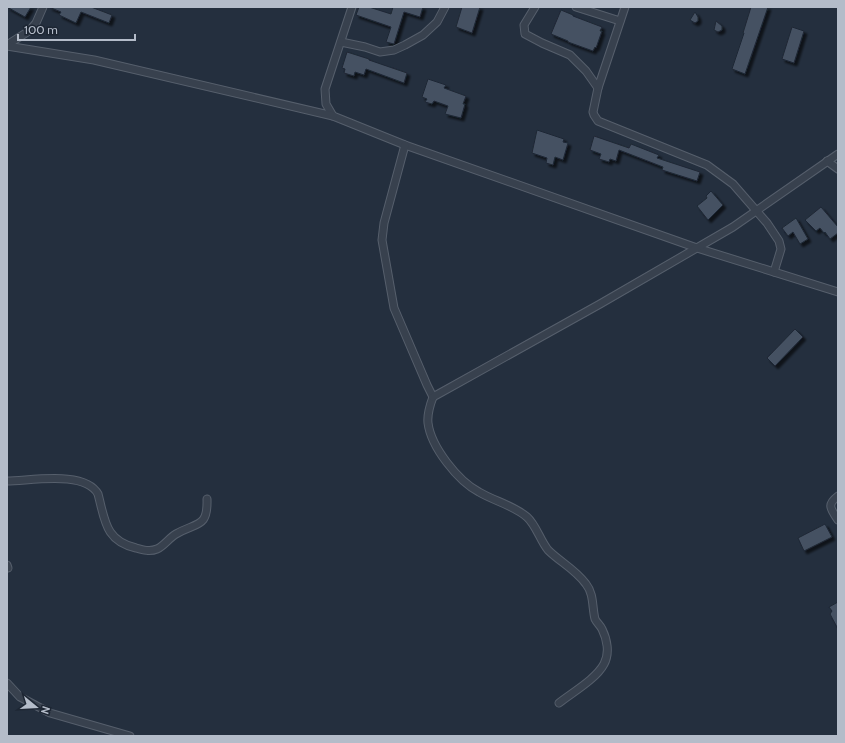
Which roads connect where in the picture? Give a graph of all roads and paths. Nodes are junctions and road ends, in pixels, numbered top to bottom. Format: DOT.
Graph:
graph roads {
  1 [pos="43,7"];
  2 [pos="352,7"];
  3 [pos="445,7"];
  4 [pos="535,7"];
  5 [pos="576,7"];
  6 [pos="625,7"];
  7 [pos="620,21"];
  8 [pos="341,42"];
  9 [pos="7,45"];
  10 [pos="598,88"];
  11 [pos="334,116"];
  12 [pos="405,145"];
  13 [pos="838,154"];
  14 [pos="827,162"];
  15 [pos="838,169"];
  16 [pos="757,210"];
  17 [pos="697,248"];
  18 [pos="774,272"];
  19 [pos="838,292"];
  20 [pos="433,397"];
  21 [pos="7,481"];
  22 [pos="838,496"];
  23 [pos="207,499"];
  24 [pos="838,520"];
  25 [pos="7,683"];
  26 [pos="559,703"];
  27 [pos="130,736"];
  1 -- 9 [label="street"];
  2 -- 8 [label="street"];
  3 -- 8 [label="street"];
  4 -- 10 [label="street"];
  5 -- 7 [label="street"];
  6 -- 7 [label="street"];
  7 -- 10 [label="street"];
  8 -- 11 [label="street"];
  9 -- 11 [label="street"];
  10 -- 16 [label="street"];
  11 -- 12 [label="street"];
  12 -- 17 [label="street"];
  12 -- 20 [label="street"];
  13 -- 14 [label="street"];
  14 -- 15 [label="street"];
  14 -- 16 [label="street"];
  16 -- 17 [label="street"];
  16 -- 18 [label="street"];
  17 -- 18 [label="street"];
  17 -- 20 [label="street"];
  18 -- 19 [label="street"];
  20 -- 26 [label="street"];
  21 -- 23 [label="street"];
  22 -- 24 [label="street"];
  25 -- 27 [label="street"];
}
